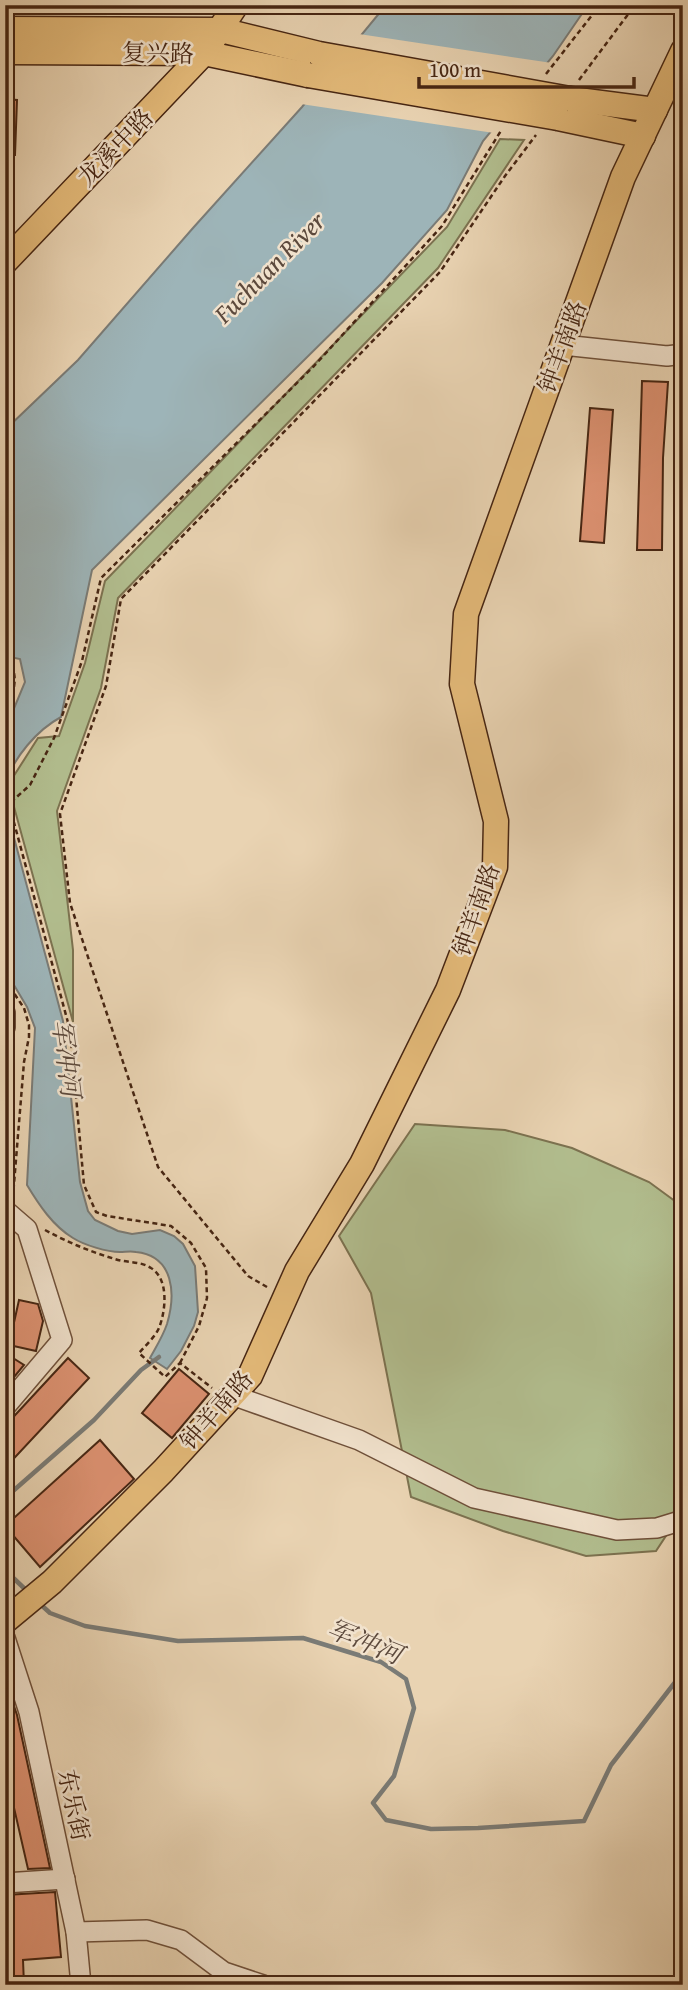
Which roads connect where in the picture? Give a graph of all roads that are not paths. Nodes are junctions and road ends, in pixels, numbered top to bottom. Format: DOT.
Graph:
graph roads {
  1 [pos="220,5"];
  2 [pos="236,5"];
  3 [pos="5,29"];
  4 [pos="204,41"];
  5 [pos="683,51"];
  6 [pos="5,52"];
  7 [pos="568,100"];
  8 [pos="655,110"];
  9 [pos="643,136"];
  10 [pos="5,242"];
  11 [pos="5,261"];
  12 [pos="563,345"];
  13 [pos="683,354"];
  14 [pos="5,1013"];
  15 [pos="5,1027"];
  16 [pos="5,1210"];
  17 [pos="230,1397"];
  18 [pos="5,1407"];
  19 [pos="683,1520"];
  20 [pos="13,1614"];
  21 [pos="5,1638"];
  22 [pos="65,1880"];
  23 [pos="5,1883"];
  24 [pos="76,1932"];
  25 [pos="81,1985"];
  26 [pos="263,1985"];
  1 -- 4 [label="main road"];
  2 -- 4 [label="main road"];
  3 -- 4 [label="main road, 复兴路"];
  4 -- 6 [label="main road, 复兴路"];
  4 -- 7 [label="main road, 复兴路, bridge"];
  4 -- 10 [label="main road, 龙溪中路"];
  4 -- 11 [label="main road, 龙溪中路"];
  5 -- 8 [label="main road, 钟羊南路"];
  7 -- 8 [label="main road"];
  7 -- 9 [label="main road"];
  8 -- 9 [label="main road, 钟羊南路"];
  9 -- 12 [label="main road, 钟羊南路"];
  12 -- 13 [label="street"];
  12 -- 17 [label="main road, 钟羊南路"];
  14 -- 15 [label="street"];
  16 -- 18 [label="street"];
  17 -- 19 [label="street"];
  17 -- 20 [label="main road, 钟羊南路"];
  21 -- 22 [label="street, 东乐街"];
  22 -- 23 [label="street"];
  22 -- 24 [label="street, 东乐街"];
  24 -- 25 [label="street, 东乐街"];
  24 -- 26 [label="street"];
}
